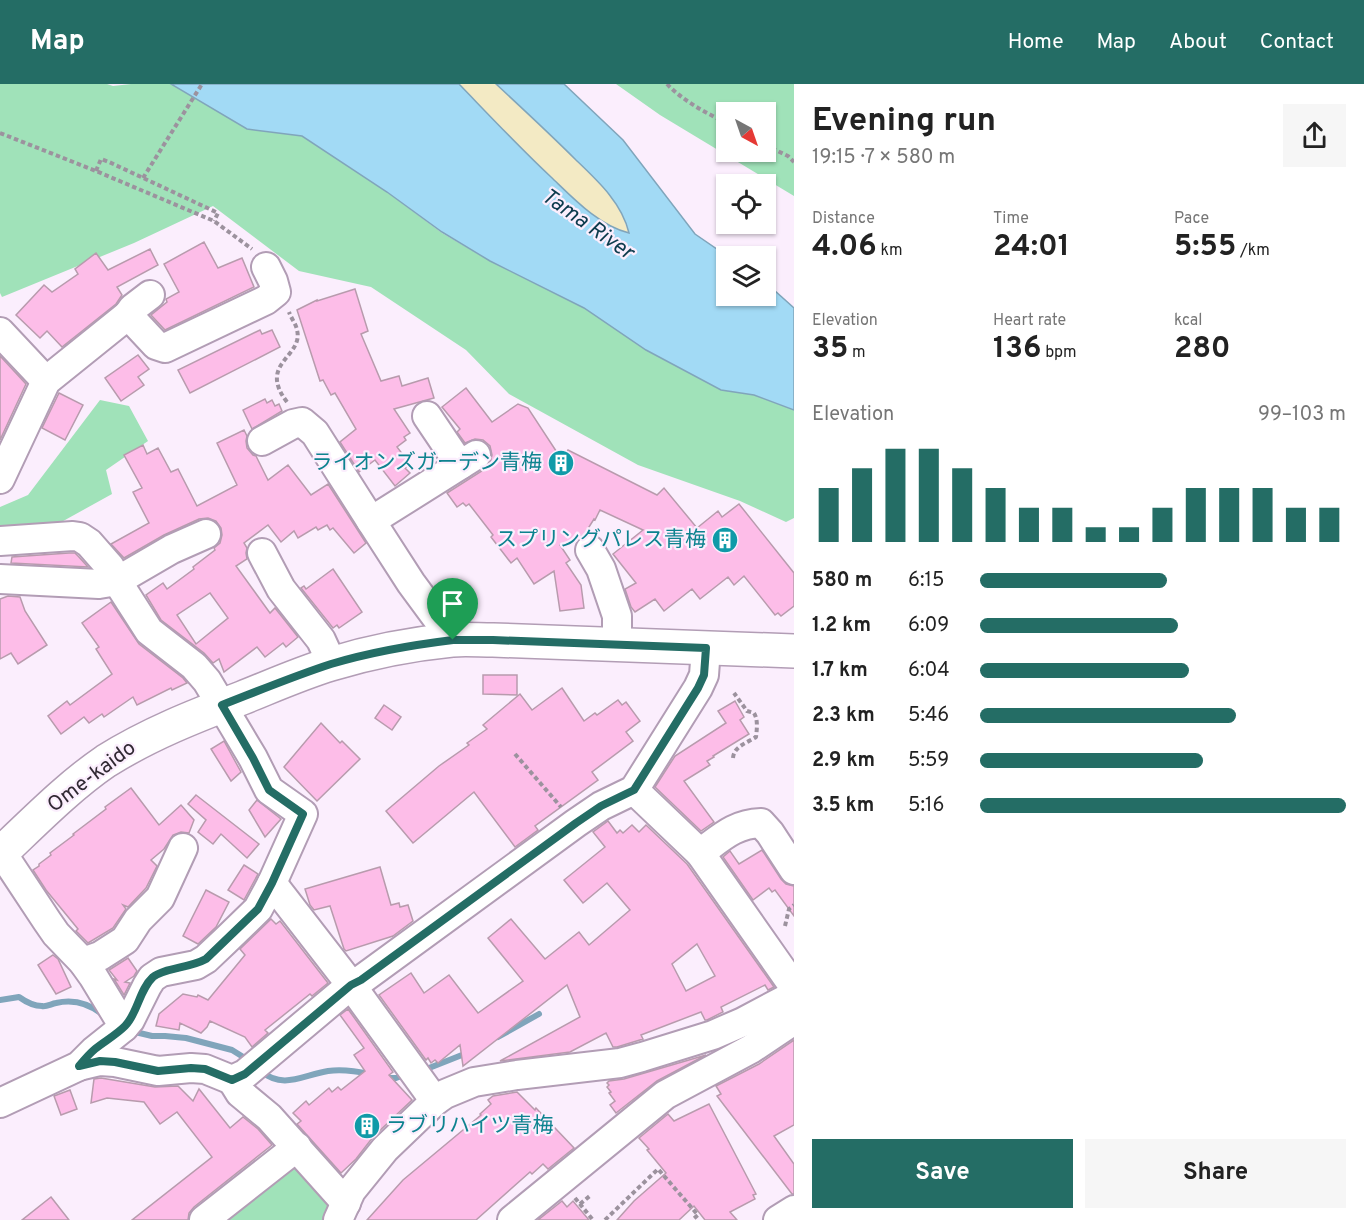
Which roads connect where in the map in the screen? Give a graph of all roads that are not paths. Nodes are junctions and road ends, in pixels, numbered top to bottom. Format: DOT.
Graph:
graph roads {
  1 [pos="271,280"];
  2 [pos="150,295"];
  3 [pos="128,315"];
  4 [pos="0,332"];
  5 [pos="46,381"];
  6 [pos="427,416"];
  7 [pos="262,441"];
  8 [pos="0,479"];
  9 [pos="371,521"];
  10 [pos="206,534"];
  11 [pos="0,541"];
  12 [pos="590,550"];
  13 [pos="262,553"];
  14 [pos="0,579"];
  15 [pos="117,581"];
  16 [pos="453,640"];
  17 [pos="616,644"];
  18 [pos="706,648"];
  19 [pos="794,651"];
  20 [pos="332,664"];
  21 [pos="222,705"];
  22 [pos="634,790"];
  23 [pos="183,848"];
  24 [pos="0,852"];
  25 [pos="700,853"];
  26 [pos="794,870"];
  27 [pos="272,883"];
  28 [pos="83,962"];
  29 [pos="351,985"];
  30 [pos="794,987"];
  31 [pos="794,995"];
  32 [pos="794,1020"];
  33 [pos="124,1027"];
  34 [pos="79,1066"];
  35 [pos="232,1080"];
  36 [pos="435,1101"];
  37 [pos="0,1103"];
  38 [pos="297,1147"];
  39 [pos="794,1210"];
  40 [pos="342,1211"];
  41 [pos="204,1220"];
  42 [pos="512,1220"];
  43 [pos="778,1220"];
  1 -- 3 [label="street"];
  2 -- 3 [label="street"];
  3 -- 5 [label="street"];
  4 -- 5 [label="street"];
  5 -- 8 [label="street"];
  6 -- 9 [label="street"];
  7 -- 9 [label="street"];
  9 -- 16 [label="street"];
  10 -- 15 [label="street"];
  11 -- 15 [label="street"];
  12 -- 17 [label="street"];
  13 -- 20 [label="street"];
  14 -- 15 [label="street"];
  15 -- 21 [label="street"];
  16 -- 17 [label="main road, Ome-kaido"];
  16 -- 20 [label="main road, Ome-kaido"];
  17 -- 18 [label="main road, Ome-kaido"];
  18 -- 19 [label="main road, Ome-kaido"];
  18 -- 22 [label="street"];
  20 -- 21 [label="main road, Ome-kaido"];
  21 -- 24 [label="main road, Ome-kaido"];
  21 -- 27 [label="street"];
  22 -- 25 [label="street"];
  22 -- 29 [label="street"];
  23 -- 28 [label="street"];
  24 -- 28 [label="street"];
  25 -- 26 [label="street"];
  25 -- 30 [label="street"];
  27 -- 29 [label="street"];
  27 -- 33 [label="street"];
  28 -- 33 [label="street"];
  29 -- 35 [label="street"];
  29 -- 36 [label="street"];
  31 -- 36 [label="street"];
  32 -- 42 [label="street"];
  33 -- 34 [label="street"];
  34 -- 35 [label="street"];
  34 -- 37 [label="street"];
  35 -- 38 [label="street"];
  36 -- 40 [label="street"];
  38 -- 40 [label="street"];
  38 -- 41 [label="street"];
  39 -- 43 [label="street"];
}
